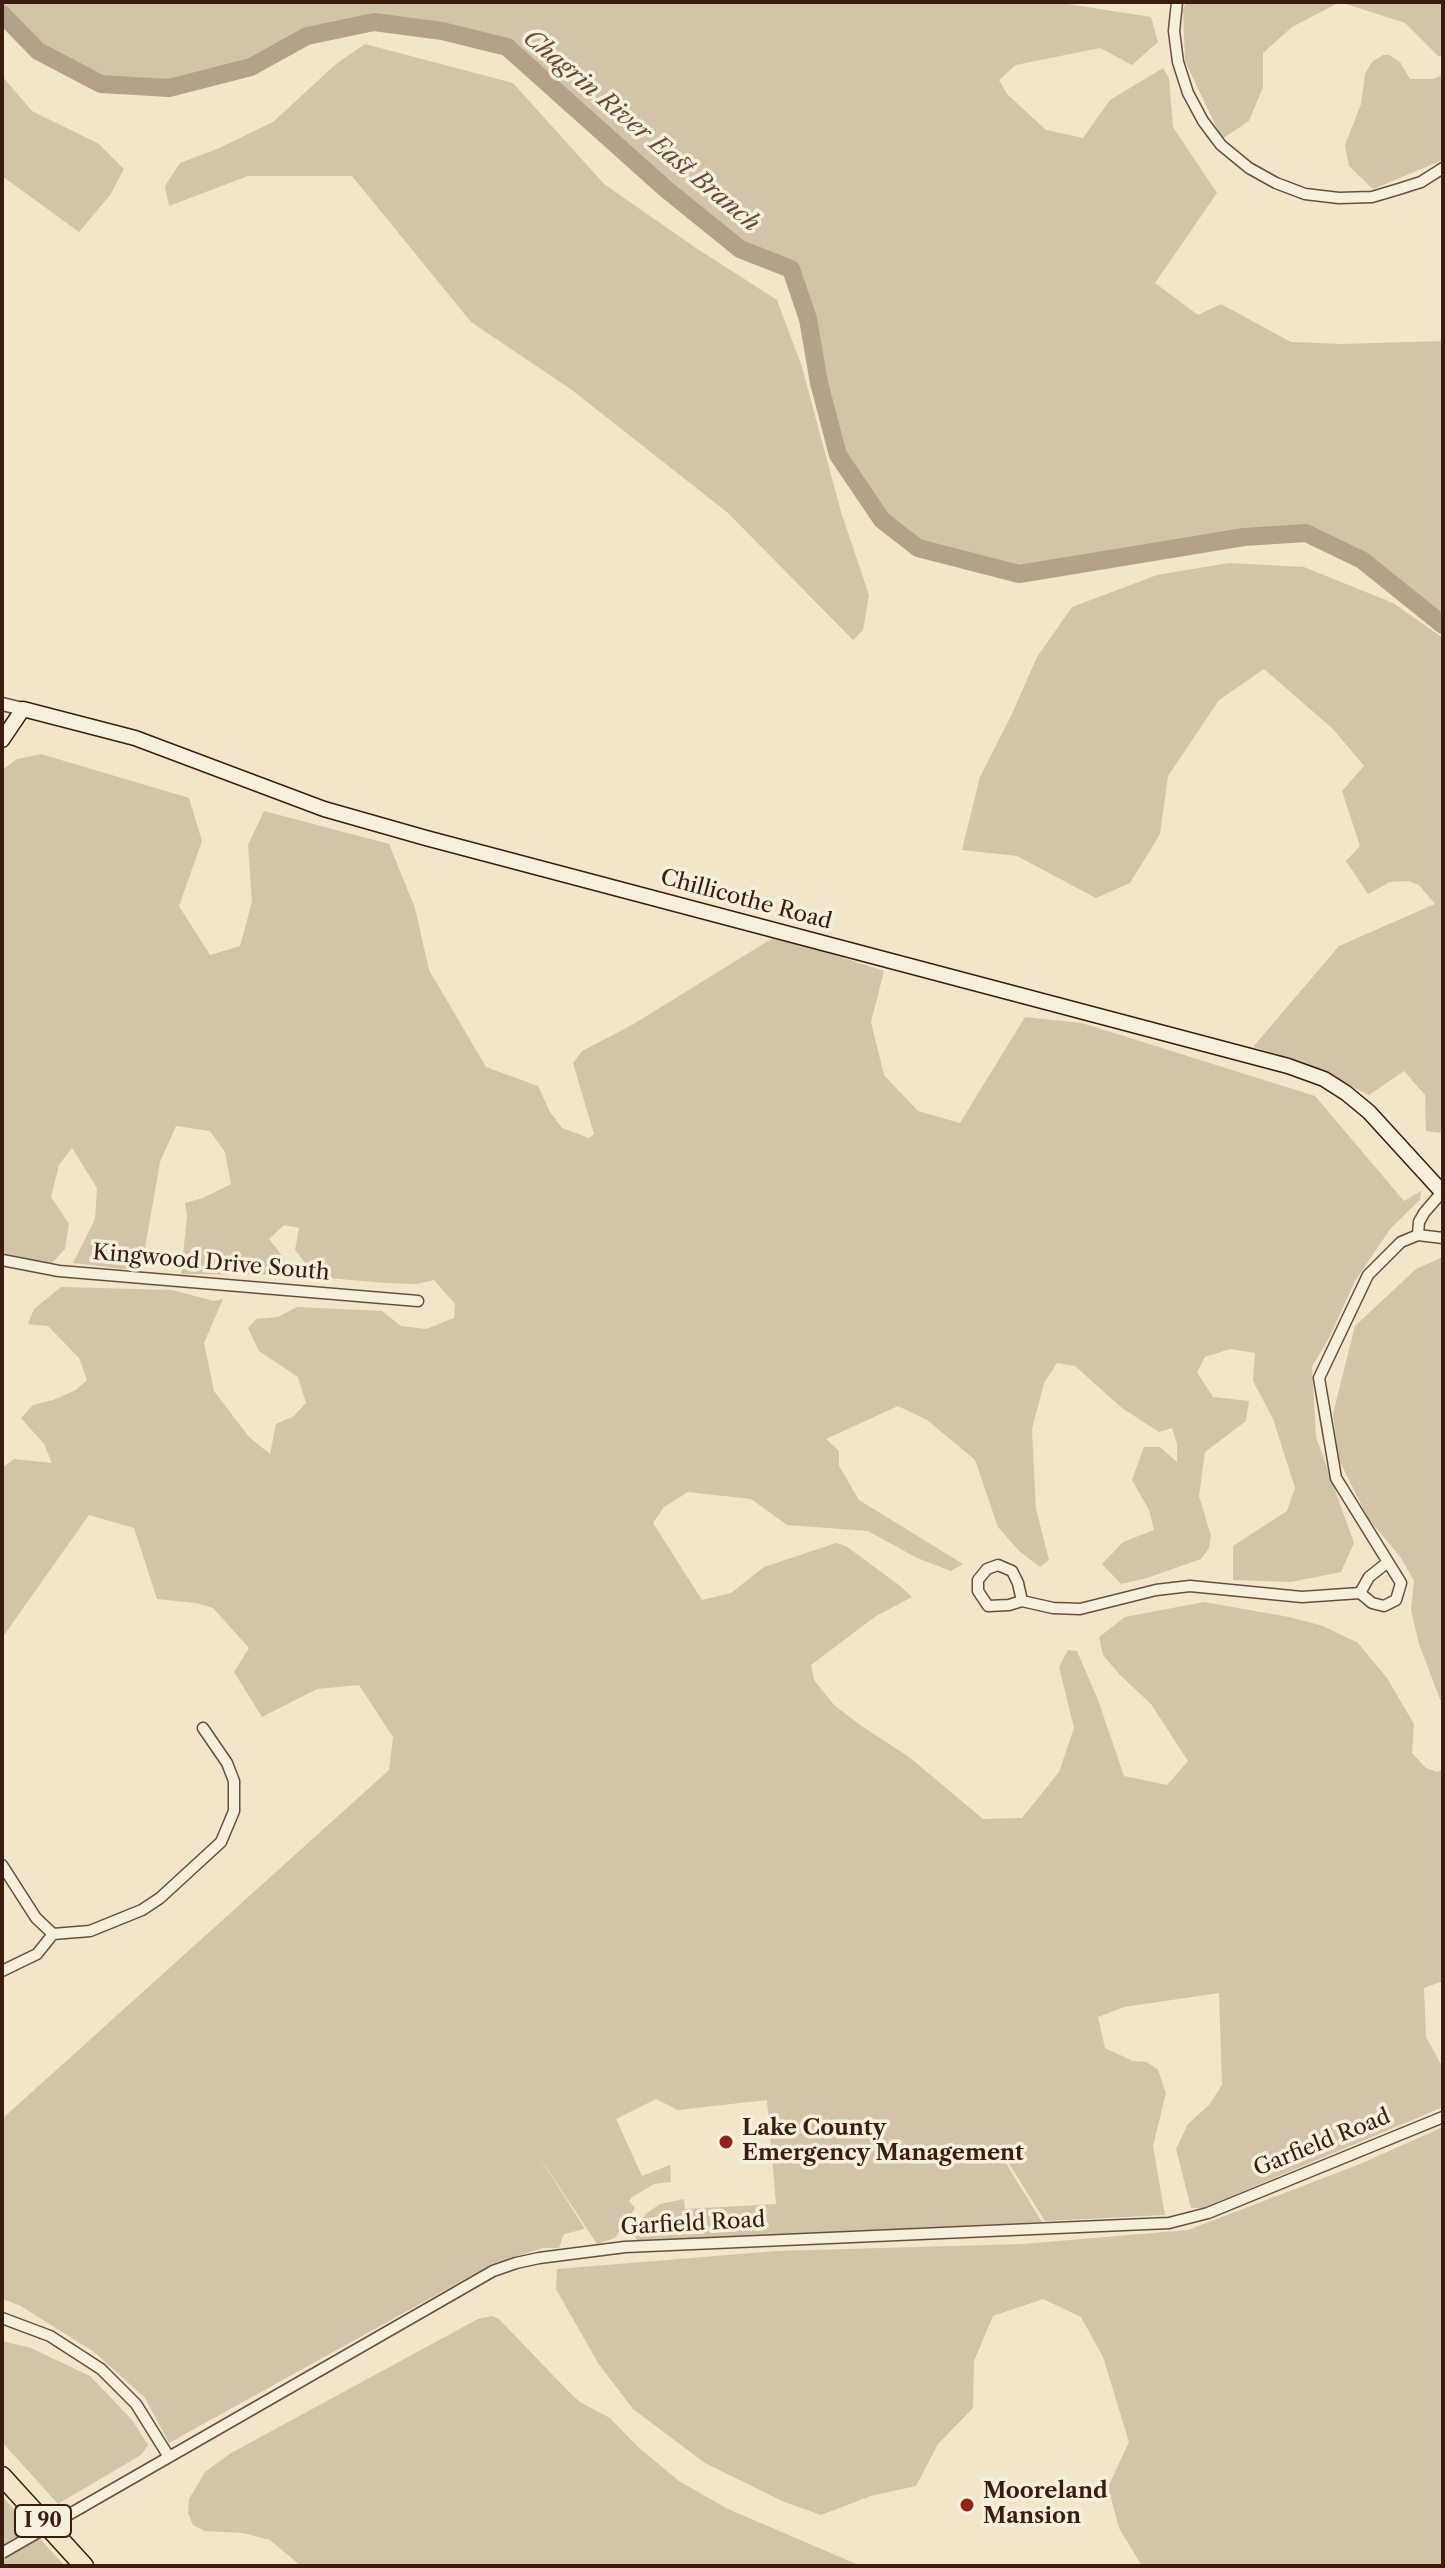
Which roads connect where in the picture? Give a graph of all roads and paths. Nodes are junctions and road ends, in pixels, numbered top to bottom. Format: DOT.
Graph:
graph roads {
  1 [pos="1177,2"];
  2 [pos="1443,168"];
  3 [pos="2,704"];
  4 [pos="23,709"];
  5 [pos="2,740"];
  6 [pos="1442,1192"];
  7 [pos="1418,1235"];
  8 [pos="1443,1238"];
  9 [pos="2,1260"];
  10 [pos="418,1301"];
  11 [pos="1388,1562"];
  12 [pos="1360,1593"];
  13 [pos="1022,1601"];
  14 [pos="203,1728"];
  15 [pos="2,1865"];
  16 [pos="53,1934"];
  17 [pos="2,1971"];
  18 [pos="1443,2117"];
  19 [pos="2,2318"];
  20 [pos="169,2457"];
  21 [pos="2,2476"];
  22 [pos="2,2553"];
  23 [pos="84,2566"];
  1 -- 2 [label="street"];
  3 -- 4 [label="street, Chillicothe Road"];
  4 -- 5 [label="main road"];
  4 -- 6 [label="main road, Chillicothe Road"];
  6 -- 7 [label="street"];
  7 -- 8 [label="street"];
  7 -- 11 [label="street"];
  9 -- 10 [label="street, Kingwood Drive South"];
  11 -- 12 [label="street"];
  11 -- 12 [label="street"];
  12 -- 13 [label="street"];
  13 -- 13 [label="street"];
  14 -- 16 [label="street"];
  15 -- 16 [label="street"];
  16 -- 17 [label="street"];
  18 -- 20 [label="street, Garfield Road"];
  19 -- 20 [label="street"];
  20 -- 22 [label="street, Garfield Road, bridge"];
  21 -- 23 [label="highway, I 90"];
}
